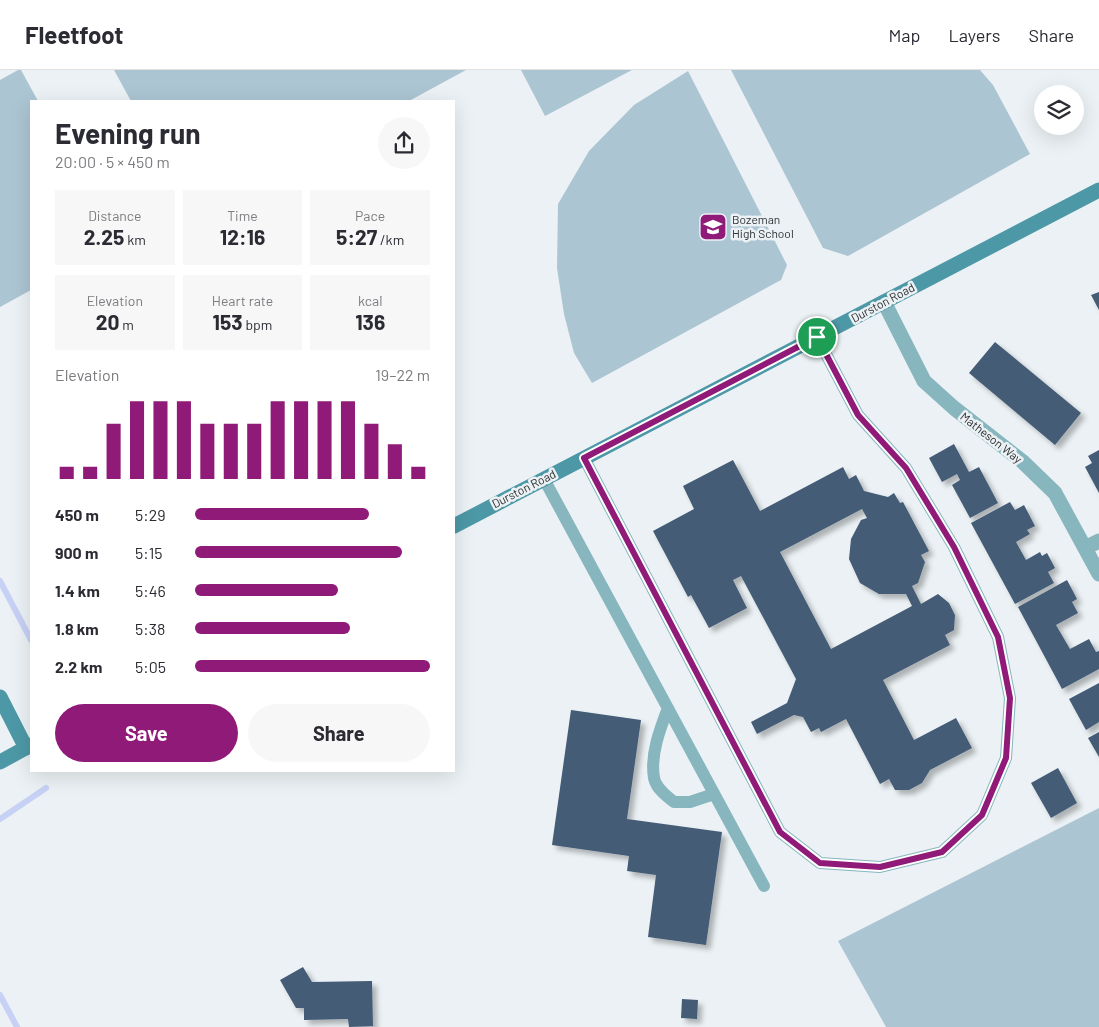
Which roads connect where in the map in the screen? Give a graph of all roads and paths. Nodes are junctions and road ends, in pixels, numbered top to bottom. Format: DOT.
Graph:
graph roads {
  1 [pos="1099,190"];
  2 [pos="884,302"];
  3 [pos="817,337"];
  4 [pos="584,458"];
  5 [pos="544,478"];
  6 [pos="455,525"];
  7 [pos="1099,540"];
  8 [pos="1085,548"];
  9 [pos="1099,574"];
  10 [pos="0,697"];
  11 [pos="668,708"];
  12 [pos="29,747"];
  13 [pos="0,762"];
  14 [pos="714,794"];
  15 [pos="764,886"];
  1 -- 2 [label="main road, Durston Road"];
  2 -- 3 [label="main road, Durston Road"];
  2 -- 8 [label="street, Matheson Way"];
  3 -- 4 [label="main road, Durston Road"];
  3 -- 4 [label="lane"];
  4 -- 5 [label="main road, Durston Road"];
  5 -- 6 [label="main road, Durston Road"];
  5 -- 11 [label="lane"];
  7 -- 8 [label="street"];
  8 -- 9 [label="street, Matheson Way"];
  10 -- 12 [label="main road"];
  11 -- 14 [label="lane"];
  11 -- 14 [label="lane"];
  12 -- 13 [label="main road"];
  14 -- 15 [label="lane"];
}
